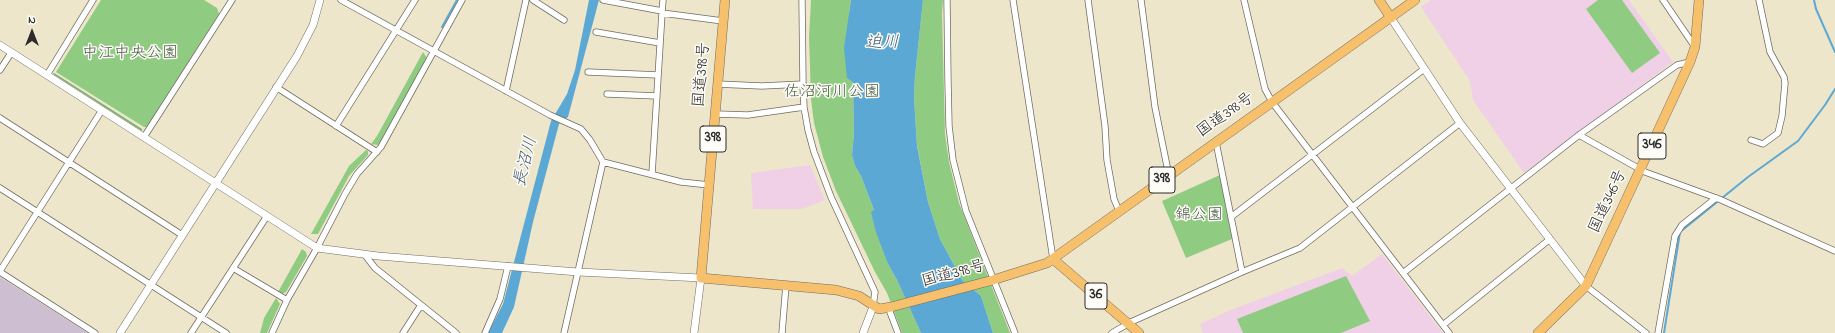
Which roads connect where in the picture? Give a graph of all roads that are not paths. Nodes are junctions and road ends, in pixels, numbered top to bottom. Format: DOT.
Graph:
graph roads {
  1 [pos="93,0"];
  2 [pos="232,0"];
  3 [pos="320,0"];
  4 [pos="341,0"];
  5 [pos="416,0"];
  6 [pos="462,0"];
  7 [pos="526,0"];
  8 [pos="533,0"];
  9 [pos="603,0"];
  10 [pos="663,0"];
  11 [pos="725,0"];
  12 [pos="802,0"];
  13 [pos="947,0"];
  14 [pos="1013,0"];
  15 [pos="1088,0"];
  16 [pos="1141,0"];
  17 [pos="1244,0"];
  18 [pos="1379,0"];
  19 [pos="1415,0"];
  20 [pos="1664,0"];
  21 [pos="1699,0"];
  22 [pos="1759,0"];
  23 [pos="662,12"];
  24 [pos="1391,18"];
  25 [pos="564,20"];
  26 [pos="723,20"];
  27 [pos="396,31"];
  28 [pos="596,32"];
  29 [pos="660,43"];
  30 [pos="0,45"];
  31 [pos="1695,47"];
  32 [pos="434,52"];
  33 [pos="11,53"];
  34 [pos="1690,62"];
  35 [pos="1424,69"];
  36 [pos="0,70"];
  37 [pos="588,72"];
  38 [pos="47,75"];
  39 [pos="658,75"];
  40 [pos="717,84"];
  41 [pos="803,84"];
  42 [pos="276,87"];
  43 [pos="506,91"];
  44 [pos="607,94"];
  45 [pos="657,96"];
  46 [pos="1272,102"];
  47 [pos="804,107"];
  48 [pos="102,110"];
  49 [pos="715,114"];
  50 [pos="0,118"];
  51 [pos="1460,123"];
  52 [pos="336,126"];
  53 [pos="1580,135"];
  54 [pos="144,137"];
  55 [pos="1751,140"];
  56 [pos="1216,142"];
  57 [pos="377,152"];
  58 [pos="1311,155"];
  59 [pos="602,162"];
  60 [pos="69,163"];
  61 [pos="1641,170"];
  62 [pos="652,174"];
  63 [pos="1169,176"];
  64 [pos="215,183"];
  65 [pos="709,185"];
  66 [pos="0,188"];
  67 [pos="1511,189"];
  68 [pos="1719,199"];
  69 [pos="1353,208"];
  70 [pos="1119,211"];
  71 [pos="37,212"];
  72 [pos="267,216"];
  73 [pos="1231,217"];
  74 [pos="182,235"];
  75 [pos="1550,239"];
  76 [pos="317,248"];
  77 [pos="1835,251"];
  78 [pos="365,255"];
  79 [pos="1053,259"];
  80 [pos="509,266"];
  81 [pos="233,268"];
  82 [pos="0,271"];
  83 [pos="578,272"];
  84 [pos="1242,272"];
  85 [pos="1403,272"];
  86 [pos="701,278"];
  87 [pos="992,280"];
  88 [pos="151,284"];
  89 [pos="786,286"];
  90 [pos="1586,286"];
  91 [pos="287,300"];
  92 [pos="874,303"];
  93 [pos="421,305"];
  94 [pos="891,307"];
  95 [pos="201,317"];
  96 [pos="1129,324"];
  97 [pos="1442,325"];
  98 [pos="95,333"];
  99 [pos="120,333"];
  100 [pos="191,333"];
  101 [pos="226,333"];
  102 [pos="272,333"];
  103 [pos="403,333"];
  104 [pos="456,333"];
  105 [pos="485,333"];
  106 [pos="564,333"];
  107 [pos="694,333"];
  108 [pos="782,333"];
  109 [pos="862,333"];
  110 [pos="898,333"];
  111 [pos="1015,333"];
  112 [pos="1112,333"];
  113 [pos="1139,333"];
  114 [pos="1449,333"];
  115 [pos="1538,333"];
  116 [pos="1646,333"];
  117 [pos="1658,333"];
  1 -- 38 [label="street"];
  2 -- 54 [label="street"];
  3 -- 42 [label="street"];
  4 -- 27 [label="street"];
  5 -- 27 [label="street"];
  6 -- 32 [label="street"];
  7 -- 43 [label="street"];
  8 -- 25 [label="street"];
  9 -- 23 [label="street"];
  10 -- 23 [label="street"];
  11 -- 26 [label="main road, 国道398号 / 398"];
  12 -- 41 [label="street"];
  13 -- 87 [label="street"];
  14 -- 79 [label="street"];
  15 -- 70 [label="street"];
  16 -- 63 [label="street"];
  17 -- 46 [label="street"];
  18 -- 24 [label="main road"];
  19 -- 24 [label="main road, 国道398号 / 398"];
  20 -- 31 [label="street"];
  21 -- 31 [label="main road, 国道346号 / 346"];
  22 -- 55 [label="street"];
  23 -- 26 [label="street"];
  23 -- 29 [label="street"];
  24 -- 35 [label="street"];
  24 -- 46 [label="main road, 国道398号 / 398"];
  26 -- 40 [label="main road, 国道398号 / 398"];
  27 -- 32 [label="street"];
  27 -- 52 [label="street"];
  28 -- 29 [label="street"];
  29 -- 39 [label="street"];
  30 -- 33 [label="street"];
  31 -- 34 [label="main road, 国道346号 / 346"];
  32 -- 43 [label="street"];
  32 -- 57 [label="street"];
  33 -- 36 [label="street"];
  33 -- 38 [label="street"];
  34 -- 53 [label="street"];
  34 -- 61 [label="main road, 国道346号 / 346"];
  35 -- 51 [label="street"];
  35 -- 58 [label="street"];
  37 -- 39 [label="street"];
  38 -- 48 [label="street"];
  39 -- 45 [label="street"];
  40 -- 41 [label="street"];
  40 -- 49 [label="main road, 国道398号 / 398"];
  41 -- 47 [label="street"];
  42 -- 52 [label="street"];
  42 -- 64 [label="street"];
  43 -- 59 [label="street"];
  44 -- 45 [label="street"];
  45 -- 62 [label="street"];
  46 -- 56 [label="main road, 国道398号 / 398"];
  46 -- 58 [label="street"];
  47 -- 49 [label="street"];
  47 -- 92 [label="street"];
  48 -- 54 [label="street"];
  48 -- 60 [label="street"];
  49 -- 65 [label="main road, 国道398号 / 398"];
  50 -- 60 [label="street"];
  51 -- 67 [label="street"];
  51 -- 69 [label="street"];
  52 -- 57 [label="street"];
  53 -- 61 [label="street"];
  53 -- 67 [label="street"];
  54 -- 64 [label="street"];
  56 -- 63 [label="main road, 国道398号 / 398"];
  56 -- 73 [label="street"];
  57 -- 76 [label="street"];
  58 -- 69 [label="street"];
  58 -- 73 [label="street"];
  59 -- 62 [label="street"];
  59 -- 83 [label="street"];
  60 -- 71 [label="street"];
  60 -- 74 [label="street"];
  61 -- 68 [label="street"];
  61 -- 90 [label="main road, 国道346号 / 346"];
  62 -- 65 [label="street"];
  63 -- 70 [label="main road, 国道398号 / 398"];
  64 -- 72 [label="street"];
  64 -- 74 [label="street"];
  65 -- 86 [label="main road, 国道398号 / 398"];
  66 -- 71 [label="street"];
  67 -- 75 [label="street"];
  67 -- 85 [label="street"];
  68 -- 77 [label="street"];
  68 -- 117 [label="street"];
  69 -- 84 [label="street"];
  69 -- 85 [label="street"];
  70 -- 79 [label="main road, 国道398号 / 398"];
  71 -- 82 [label="street"];
  71 -- 88 [label="street"];
  72 -- 76 [label="street"];
  72 -- 81 [label="street"];
  73 -- 84 [label="street"];
  74 -- 88 [label="street"];
  75 -- 90 [label="street"];
  75 -- 97 [label="street"];
  76 -- 78 [label="street"];
  76 -- 91 [label="street"];
  78 -- 80 [label="street"];
  78 -- 93 [label="street"];
  79 -- 87 [label="main road, 国道398号 / 398"];
  79 -- 96 [label="main road, 36"];
  80 -- 83 [label="street"];
  80 -- 105 [label="street"];
  81 -- 91 [label="street"];
  81 -- 95 [label="street"];
  82 -- 98 [label="street"];
  83 -- 86 [label="street"];
  83 -- 106 [label="street"];
  84 -- 96 [label="street"];
  85 -- 97 [label="street"];
  86 -- 89 [label="main road"];
  86 -- 107 [label="street"];
  87 -- 94 [label="main road, 国道398号 / 398"];
  87 -- 111 [label="street"];
  88 -- 95 [label="street"];
  88 -- 99 [label="street"];
  89 -- 92 [label="main road"];
  89 -- 108 [label="street"];
  90 -- 115 [label="main road, 国道346号 / 346"];
  90 -- 116 [label="street"];
  91 -- 102 [label="street"];
  92 -- 94 [label="main road, 国道398号 / 398"];
  92 -- 109 [label="street"];
  93 -- 103 [label="street"];
  93 -- 104 [label="street"];
  94 -- 110 [label="street"];
  95 -- 100 [label="street"];
  95 -- 101 [label="street"];
  96 -- 112 [label="street"];
  96 -- 113 [label="main road, 36"];
  97 -- 114 [label="street"];
}
